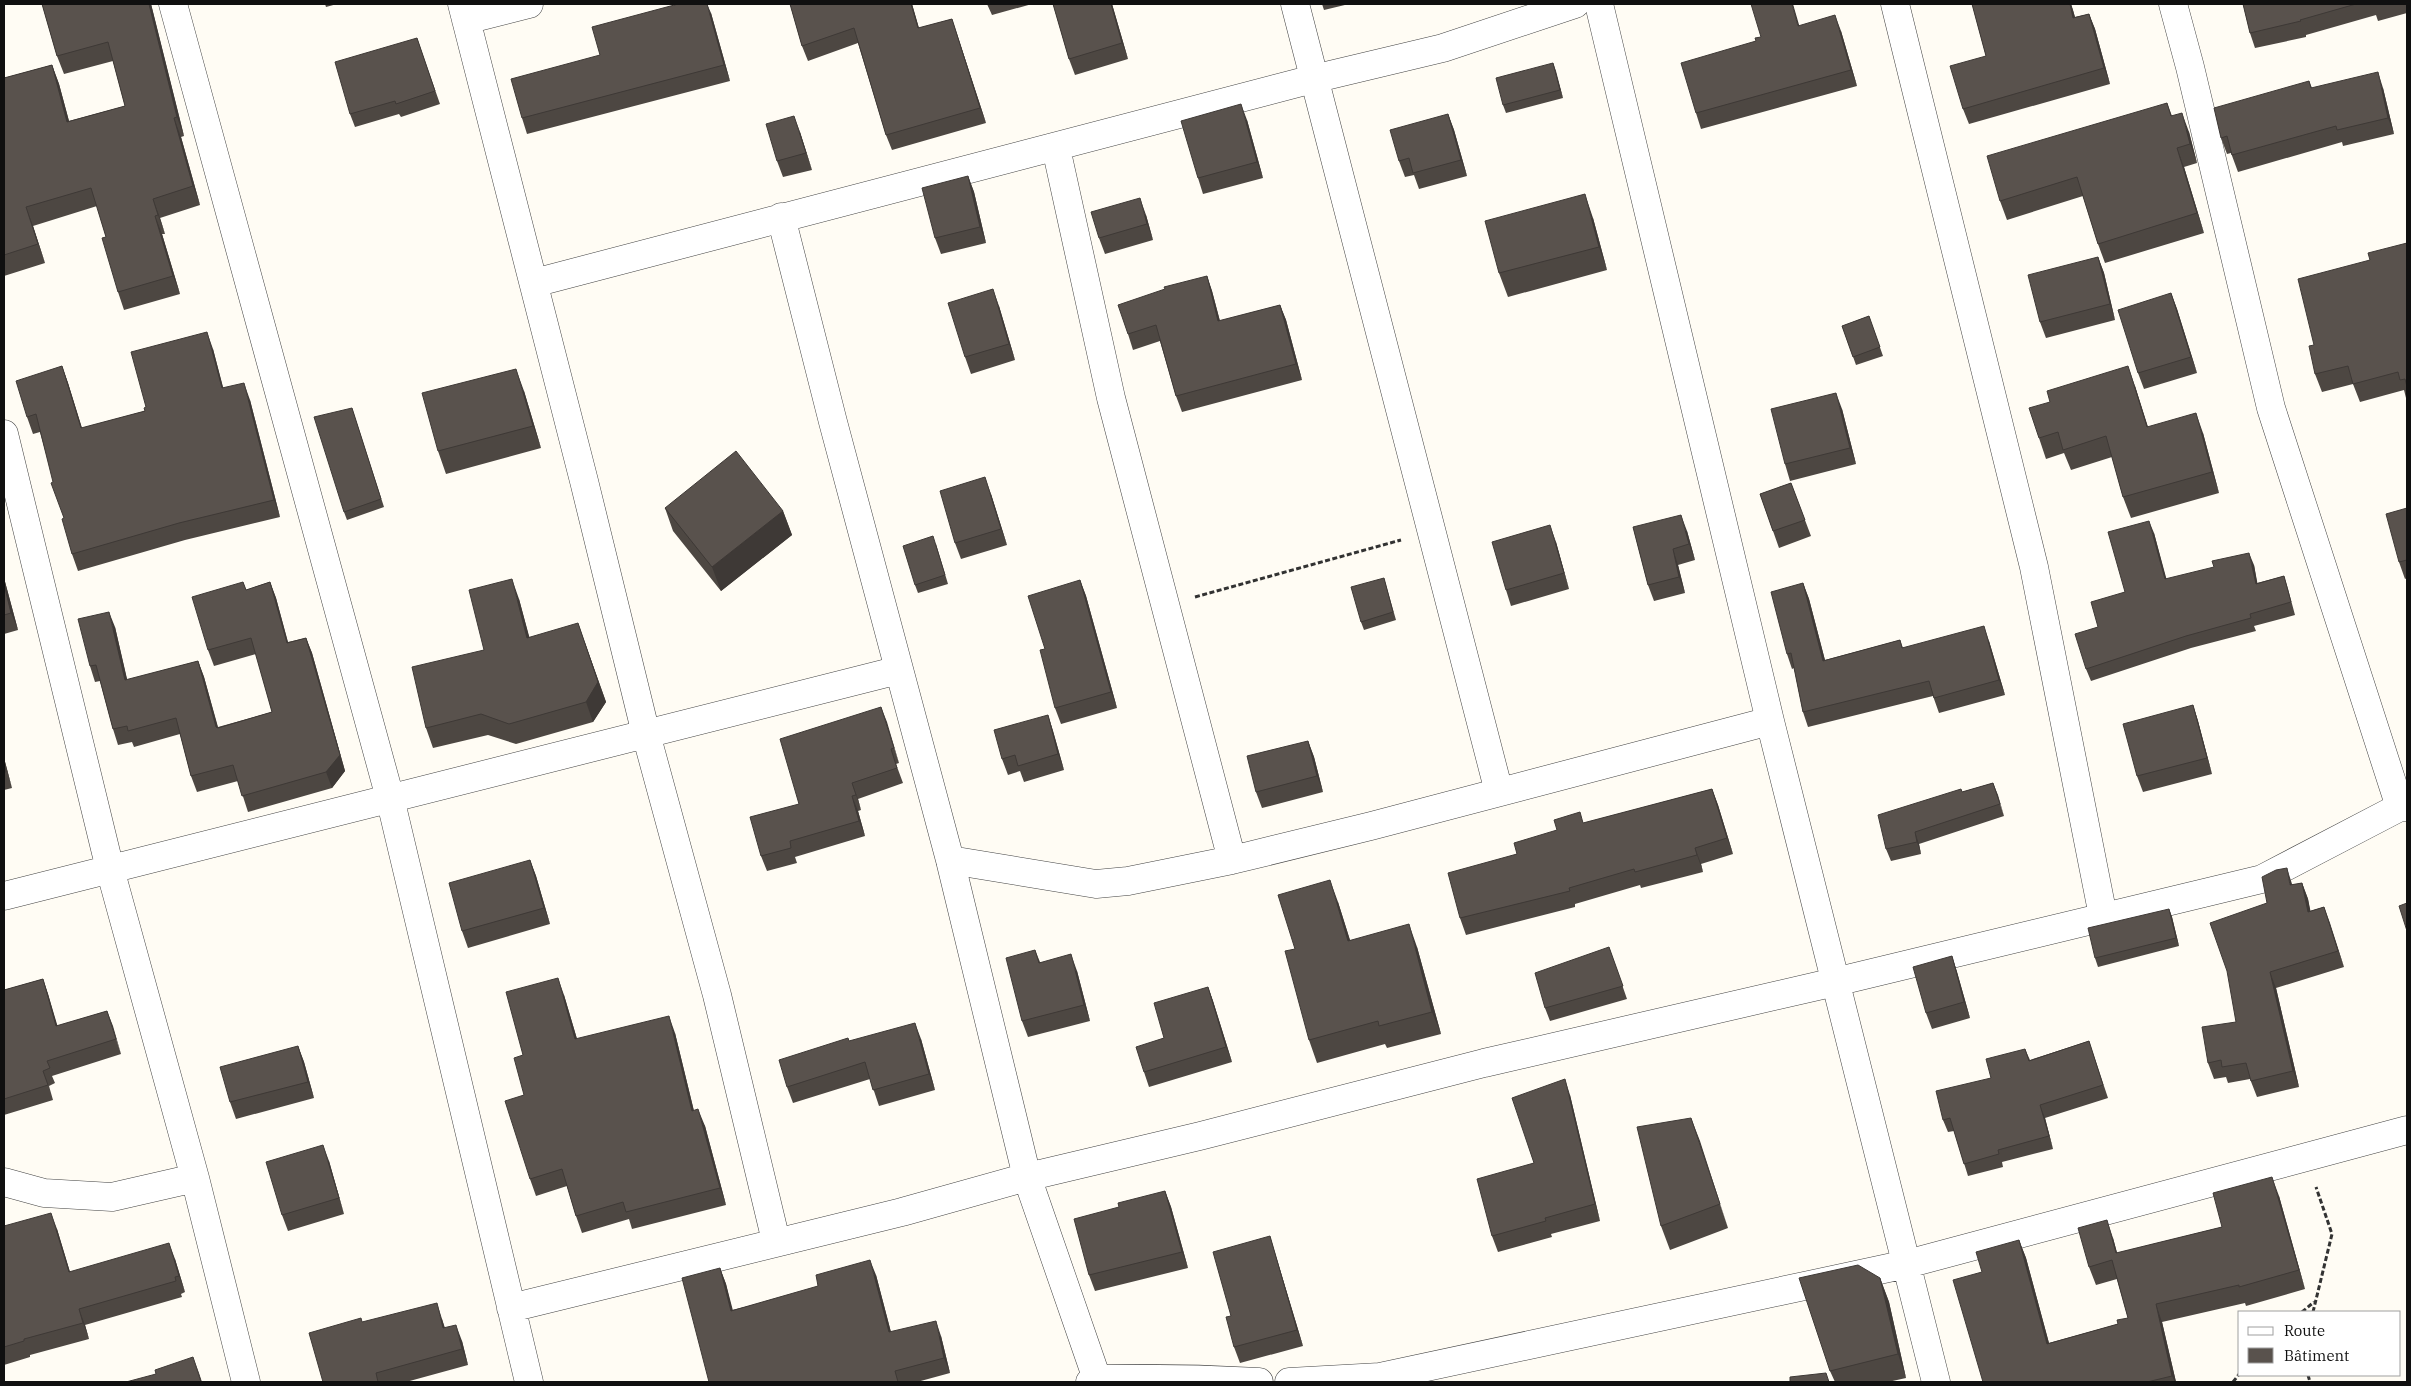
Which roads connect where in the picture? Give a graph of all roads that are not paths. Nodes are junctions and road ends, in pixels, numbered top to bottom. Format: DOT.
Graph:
graph roads {
  1 [pos="173,4"];
  2 [pos="529,4"];
  3 [pos="1294,4"];
  4 [pos="1575,4"];
  5 [pos="1598,4"];
  6 [pos="1895,4"];
  7 [pos="2173,4"];
  8 [pos="464,12"];
  9 [pos="1313,79"];
  10 [pos="1056,148"];
  11 [pos="781,217"];
  12 [pos="534,282"];
  13 [pos="4,434"];
  14 [pos="899,670"];
  15 [pos="1770,721"];
  16 [pos="646,734"];
  17 [pos="1499,792"];
  18 [pos="390,798"];
  19 [pos="2404,807"];
  20 [pos="950,860"];
  21 [pos="1232,860"];
  22 [pos="110,869"];
  23 [pos="4,896"];
  24 [pos="2103,916"];
  25 [pos="1835,982"];
  26 [pos="2407,1130"];
  27 [pos="1027,1177"];
  28 [pos="195,1178"];
  29 [pos="4,1182"];
  30 [pos="776,1241"];
  31 [pos="1907,1264"];
  32 [pos="511,1308"];
  33 [pos="1093,1381"];
  34 [pos="246,1382"];
  35 [pos="529,1382"];
  36 [pos="1259,1382"];
  37 [pos="1289,1382"];
  38 [pos="1936,1382"];
  1 -- 18 [label="street"];
  2 -- 8 [label="street"];
  3 -- 9 [label="street"];
  4 -- 9 [label="street"];
  5 -- 15 [label="street"];
  6 -- 24 [label="street"];
  7 -- 19 [label="street"];
  8 -- 12 [label="street"];
  9 -- 10 [label="street"];
  9 -- 17 [label="street"];
  10 -- 11 [label="street"];
  10 -- 21 [label="street"];
  11 -- 12 [label="street"];
  11 -- 14 [label="street"];
  12 -- 16 [label="street"];
  13 -- 22 [label="street"];
  14 -- 16 [label="street"];
  14 -- 20 [label="street"];
  15 -- 17 [label="street"];
  15 -- 25 [label="street"];
  16 -- 18 [label="street"];
  16 -- 30 [label="street"];
  17 -- 21 [label="street"];
  18 -- 22 [label="street"];
  18 -- 32 [label="street"];
  19 -- 24 [label="street"];
  20 -- 21 [label="street"];
  20 -- 27 [label="street"];
  22 -- 23 [label="street"];
  22 -- 28 [label="street"];
  24 -- 25 [label="street"];
  25 -- 27 [label="street"];
  25 -- 31 [label="street"];
  26 -- 31 [label="street"];
  27 -- 30 [label="street"];
  27 -- 33 [label="street"];
  28 -- 29 [label="street"];
  28 -- 34 [label="street"];
  30 -- 32 [label="street"];
  31 -- 37 [label="street"];
  31 -- 38 [label="street"];
  32 -- 35 [label="street"];
  33 -- 36 [label="street"];
}
